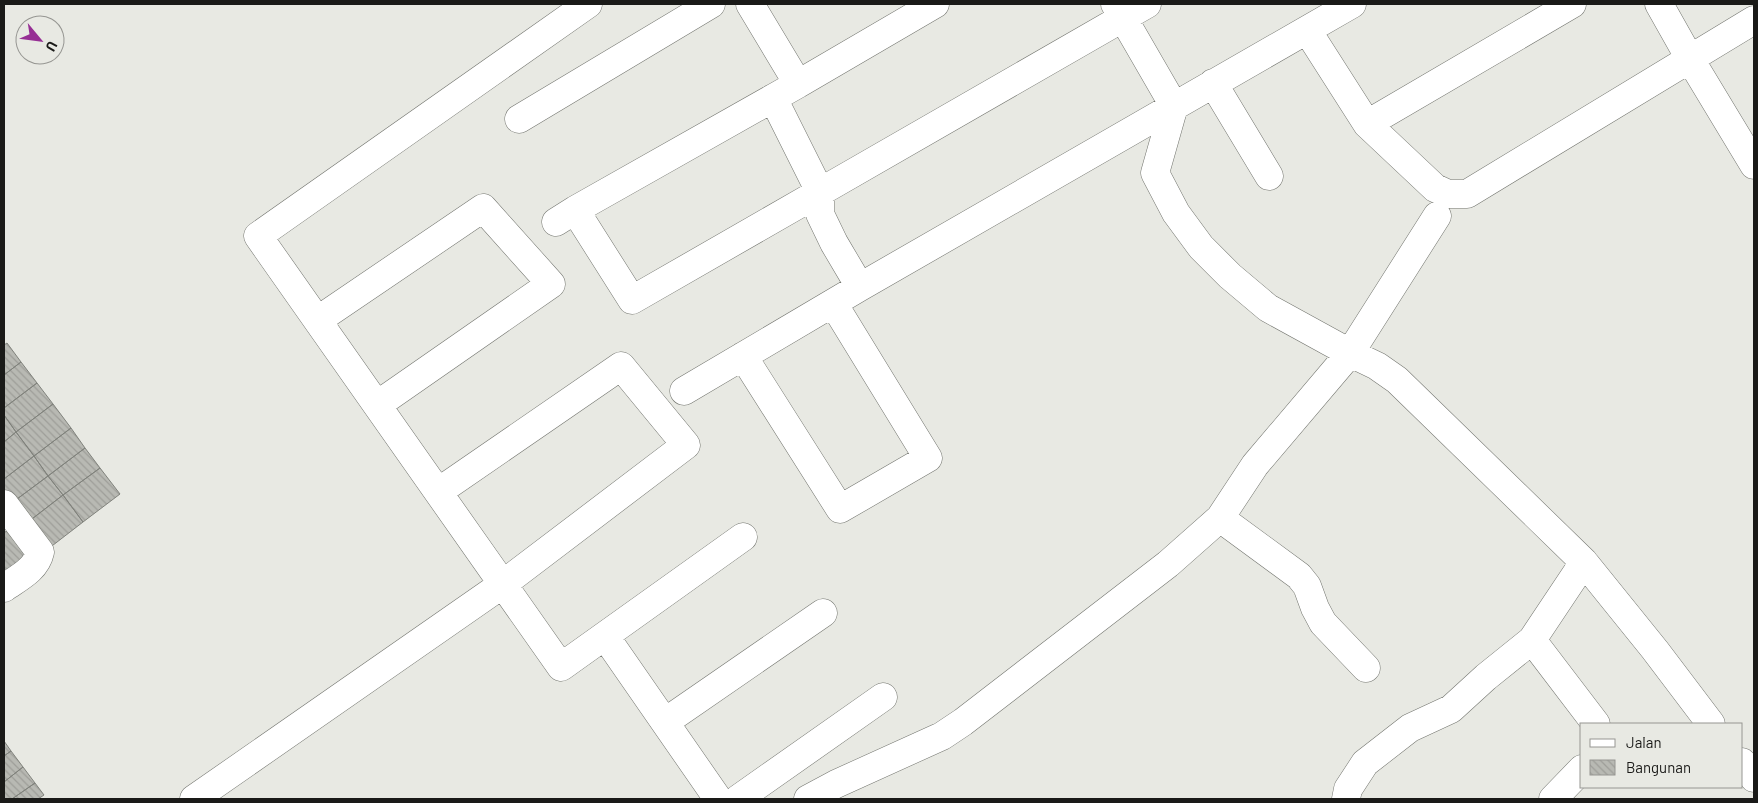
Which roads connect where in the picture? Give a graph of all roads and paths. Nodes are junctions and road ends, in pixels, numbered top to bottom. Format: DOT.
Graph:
graph roads {
  1 [pos="588,4"];
  2 [pos="711,4"];
  3 [pos="750,4"];
  4 [pos="935,4"];
  5 [pos="1147,4"];
  6 [pos="1352,4"];
  7 [pos="1572,4"];
  8 [pos="1659,4"];
  9 [pos="1119,11"];
  10 [pos="1754,20"];
  11 [pos="1307,30"];
  12 [pos="1690,59"];
  13 [pos="1213,83"];
  14 [pos="798,84"];
  15 [pos="773,98"];
  16 [pos="1174,106"];
  17 [pos="519,119"];
  18 [pos="1368,124"];
  19 [pos="1750,150"];
  20 [pos="1269,176"];
  21 [pos="820,192"];
  22 [pos="1437,216"];
  23 [pos="860,287"];
  24 [pos="832,303"];
  25 [pos="318,320"];
  26 [pos="1350,353"];
  27 [pos="743,356"];
  28 [pos="684,391"];
  29 [pos="377,405"];
  30 [pos="438,492"];
  31 [pos="4,504"];
  32 [pos="1220,518"];
  33 [pos="743,537"];
  34 [pos="1584,562"];
  35 [pos="502,584"];
  36 [pos="4,588"];
  37 [pos="823,613"];
  38 [pos="606,636"];
  39 [pos="1532,640"];
  40 [pos="1366,668"];
  41 [pos="883,697"];
  42 [pos="665,722"];
  43 [pos="1595,723"];
  44 [pos="1710,723"];
  45 [pos="1743,763"];
  46 [pos="1580,771"];
  47 [pos="1754,778"];
  48 [pos="194,799"];
  49 [pos="718,799"];
  50 [pos="738,799"];
  51 [pos="808,799"];
  52 [pos="1346,799"];
  53 [pos="1553,799"];
  1 -- 25 [label="street"];
  2 -- 17 [label="street"];
  3 -- 14 [label="street"];
  4 -- 14 [label="street"];
  5 -- 9 [label="street"];
  6 -- 11 [label="street"];
  7 -- 18 [label="street"];
  8 -- 12 [label="street"];
  9 -- 16 [label="street"];
  9 -- 21 [label="street"];
  10 -- 12 [label="street"];
  11 -- 13 [label="street"];
  11 -- 18 [label="street"];
  12 -- 18 [label="street"];
  12 -- 19 [label="street"];
  13 -- 16 [label="street"];
  13 -- 20 [label="street"];
  14 -- 15 [label="street"];
  15 -- 21 [label="street"];
  15 -- 21 [label="street"];
  16 -- 23 [label="street"];
  16 -- 26 [label="street"];
  21 -- 23 [label="street"];
  22 -- 26 [label="street"];
  23 -- 24 [label="street"];
  24 -- 27 [label="street"];
  24 -- 27 [label="street"];
  25 -- 29 [label="street"];
  25 -- 29 [label="street"];
  26 -- 32 [label="street"];
  26 -- 34 [label="street"];
  27 -- 28 [label="street"];
  29 -- 30 [label="street"];
  30 -- 35 [label="street"];
  30 -- 35 [label="street"];
  31 -- 36 [label="street"];
  32 -- 40 [label="street"];
  32 -- 51 [label="street"];
  33 -- 38 [label="street"];
  34 -- 39 [label="street"];
  34 -- 44 [label="street"];
  35 -- 38 [label="street"];
  35 -- 48 [label="street"];
  37 -- 42 [label="street"];
  38 -- 42 [label="street"];
  39 -- 43 [label="street"];
  39 -- 52 [label="street"];
  41 -- 50 [label="street"];
  42 -- 49 [label="street"];
  45 -- 47 [label="street"];
  46 -- 53 [label="street"];
}
